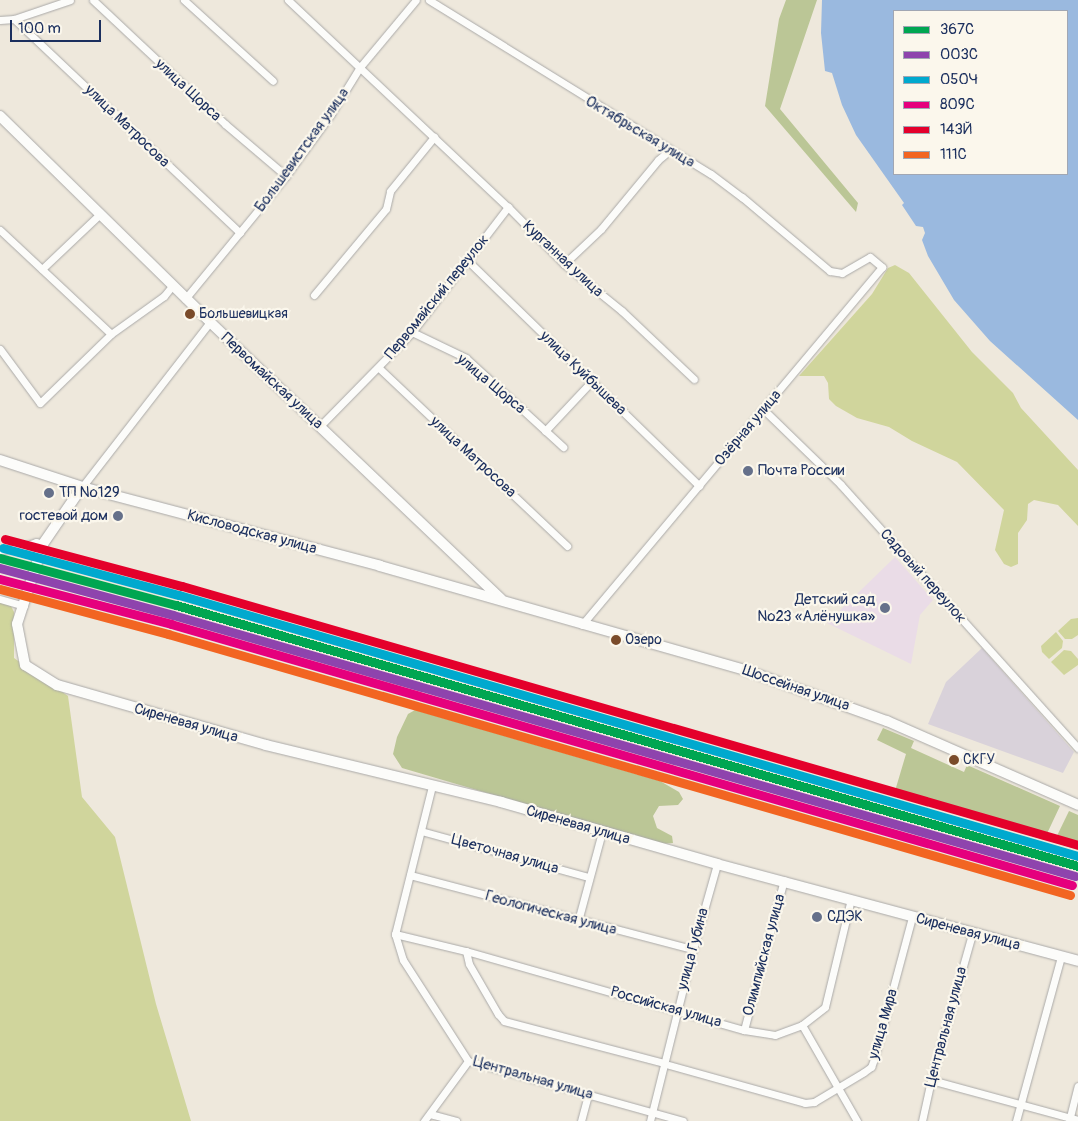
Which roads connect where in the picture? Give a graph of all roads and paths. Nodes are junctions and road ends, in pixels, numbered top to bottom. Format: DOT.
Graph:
graph roads {
  1 [pos="70,0"];
  2 [pos="93,0"];
  3 [pos="184,0"];
  4 [pos="288,0"];
  5 [pos="416,0"];
  6 [pos="429,0"];
  7 [pos="14,19"];
  8 [pos="0,20"];
  9 [pos="360,67"];
  10 [pos="273,81"];
  11 [pos="0,116"];
  12 [pos="434,137"];
  13 [pos="670,150"];
  14 [pos="286,176"];
  15 [pos="508,207"];
  16 [pos="99,215"];
  17 [pos="0,230"];
  18 [pos="240,233"];
  19 [pos="467,260"];
  20 [pos="564,264"];
  21 [pos="42,269"];
  22 [pos="842,273"];
  23 [pos="172,286"];
  24 [pos="314,295"];
  25 [pos="185,299"];
  26 [pos="210,322"];
  27 [pos="412,332"];
  28 [pos="111,334"];
  29 [pos="0,349"];
  30 [pos="379,368"];
  31 [pos="694,379"];
  32 [pos="592,381"];
  33 [pos="764,410"];
  34 [pos="320,426"];
  35 [pos="545,431"];
  36 [pos="563,447"];
  37 [pos="0,460"];
  38 [pos="699,486"];
  39 [pos="82,487"];
  40 [pos="42,544"];
  41 [pos="567,546"];
  42 [pos="0,550"];
  43 [pos="0,599"];
  44 [pos="504,601"];
  45 [pos="24,606"];
  46 [pos="582,625"];
  47 [pos="1078,748"];
  48 [pos="432,786"];
  49 [pos="1078,805"];
  50 [pos="421,831"];
  51 [pos="602,832"];
  52 [pos="717,864"];
  53 [pos="410,875"];
  54 [pos="588,877"];
  55 [pos="784,880"];
  56 [pos="851,900"];
  57 [pos="912,917"];
  58 [pos="578,921"];
  59 [pos="395,934"];
  60 [pos="972,934"];
  61 [pos="693,949"];
  62 [pos="466,950"];
  63 [pos="1061,956"];
  64 [pos="1078,961"];
  65 [pos="678,1009"];
  66 [pos="802,1025"];
  67 [pos="744,1030"];
  68 [pos="468,1061"];
  69 [pos="666,1064"];
  70 [pos="931,1080"];
  71 [pos="1078,1086"];
  72 [pos="838,1087"];
  73 [pos="588,1094"];
  74 [pos="1022,1104"];
  75 [pos="652,1113"];
  76 [pos="430,1114"];
  77 [pos="1069,1119"];
  78 [pos="1078,1120"];
  79 [pos="424,1121"];
  80 [pos="456,1121"];
  81 [pos="581,1121"];
  82 [pos="650,1121"];
  83 [pos="683,1121"];
  84 [pos="857,1121"];
  85 [pos="922,1121"];
  86 [pos="1016,1121"];
  1 -- 7 [label="street"];
  2 -- 14 [label="street, улица Щорса"];
  3 -- 10 [label="street"];
  4 -- 9 [label="street, Курганная улица"];
  5 -- 9 [label="street, Большевистская улица"];
  6 -- 13 [label="street, Октябрьская улица"];
  7 -- 8 [label="street"];
  7 -- 18 [label="street, улица Матросова"];
  9 -- 12 [label="street, Курганная улица"];
  9 -- 14 [label="street, Большевистская улица"];
  11 -- 16 [label="street, Первомайская улица"];
  12 -- 15 [label="street, Курганная улица"];
  12 -- 24 [label="street"];
  13 -- 20 [label="street"];
  13 -- 22 [label="street, Октябрьская улица"];
  14 -- 18 [label="street, Большевистская улица"];
  15 -- 19 [label="street, Первомайский переулок"];
  15 -- 20 [label="street, Курганная улица"];
  16 -- 21 [label="street"];
  16 -- 23 [label="street, Первомайская улица"];
  17 -- 21 [label="street"];
  18 -- 25 [label="street, Большевистская улица"];
  19 -- 27 [label="street, Первомайский переулок"];
  19 -- 32 [label="street, улица Куйбышева"];
  20 -- 31 [label="street, Курганная улица"];
  21 -- 28 [label="street"];
  22 -- 33 [label="street, Озёрная улица"];
  23 -- 25 [label="street, Первомайская улица"];
  23 -- 28 [label="street"];
  25 -- 26 [label="street, Первомайская улица"];
  26 -- 34 [label="street, Первомайская улица"];
  26 -- 39 [label="street"];
  27 -- 30 [label="street, Первомайский переулок"];
  27 -- 35 [label="street, улица Щорса"];
  28 -- 29 [label="street"];
  30 -- 34 [label="street, Первомайский переулок"];
  30 -- 41 [label="street, улица Матросова"];
  32 -- 35 [label="street"];
  32 -- 38 [label="street, улица Куйбышева"];
  33 -- 38 [label="street, Озёрная улица"];
  33 -- 47 [label="street, Садовый переулок"];
  34 -- 44 [label="street, Первомайская улица"];
  35 -- 36 [label="street, улица Щорса"];
  37 -- 39 [label="street, Кисловодская улица"];
  38 -- 46 [label="street, Озёрная улица"];
  39 -- 40 [label="street"];
  39 -- 44 [label="street, Кисловодская улица"];
  40 -- 42 [label="street"];
  40 -- 45 [label="street"];
  43 -- 45 [label="street"];
  44 -- 46 [label="street, Шоссейная улица"];
  45 -- 48 [label="street, Сиреневая улица"];
  46 -- 49 [label="street, Шоссейная улица"];
  48 -- 50 [label="street"];
  48 -- 51 [label="street, Сиреневая улица"];
  50 -- 53 [label="street"];
  50 -- 54 [label="street, Цветочная улица"];
  51 -- 52 [label="street, Сиреневая улица"];
  51 -- 54 [label="street"];
  52 -- 55 [label="street, Сиреневая улица"];
  52 -- 61 [label="street, улица Губина"];
  53 -- 58 [label="street, Геологическая улица"];
  53 -- 59 [label="street"];
  54 -- 58 [label="street"];
  55 -- 56 [label="street, Сиреневая улица"];
  55 -- 67 [label="street, Олимпийская улица"];
  56 -- 57 [label="street, Сиреневая улица"];
  56 -- 66 [label="street, Российская улица"];
  57 -- 60 [label="street, Сиреневая улица"];
  57 -- 72 [label="street, улица Мира"];
  58 -- 61 [label="street, Геологическая улица"];
  59 -- 62 [label="street, Российская улица"];
  59 -- 68 [label="street, Центральная улица"];
  60 -- 63 [label="street, Сиреневая улица"];
  60 -- 70 [label="street, Центральная улица"];
  61 -- 65 [label="street, улица Губина"];
  62 -- 65 [label="street, Российская улица"];
  62 -- 69 [label="street, улица Мира"];
  63 -- 64 [label="street, Сиреневая улица"];
  63 -- 74 [label="street"];
  65 -- 67 [label="street, Российская улица"];
  65 -- 69 [label="street, улица Губина"];
  66 -- 67 [label="street, Российская улица"];
  66 -- 72 [label="street"];
  68 -- 73 [label="street, Центральная улица"];
  68 -- 76 [label="street"];
  69 -- 72 [label="street, улица Мира"];
  69 -- 75 [label="street, улица Губина"];
  70 -- 74 [label="street"];
  70 -- 85 [label="street, Центральная улица"];
  71 -- 77 [label="street"];
  72 -- 84 [label="street"];
  73 -- 75 [label="street, Центральная улица"];
  73 -- 81 [label="street"];
  74 -- 77 [label="street"];
  74 -- 86 [label="street"];
  75 -- 82 [label="street, улица Губина"];
  75 -- 83 [label="street, Центральная улица"];
  76 -- 79 [label="street"];
  76 -- 80 [label="street"];
  77 -- 78 [label="street"];
}
